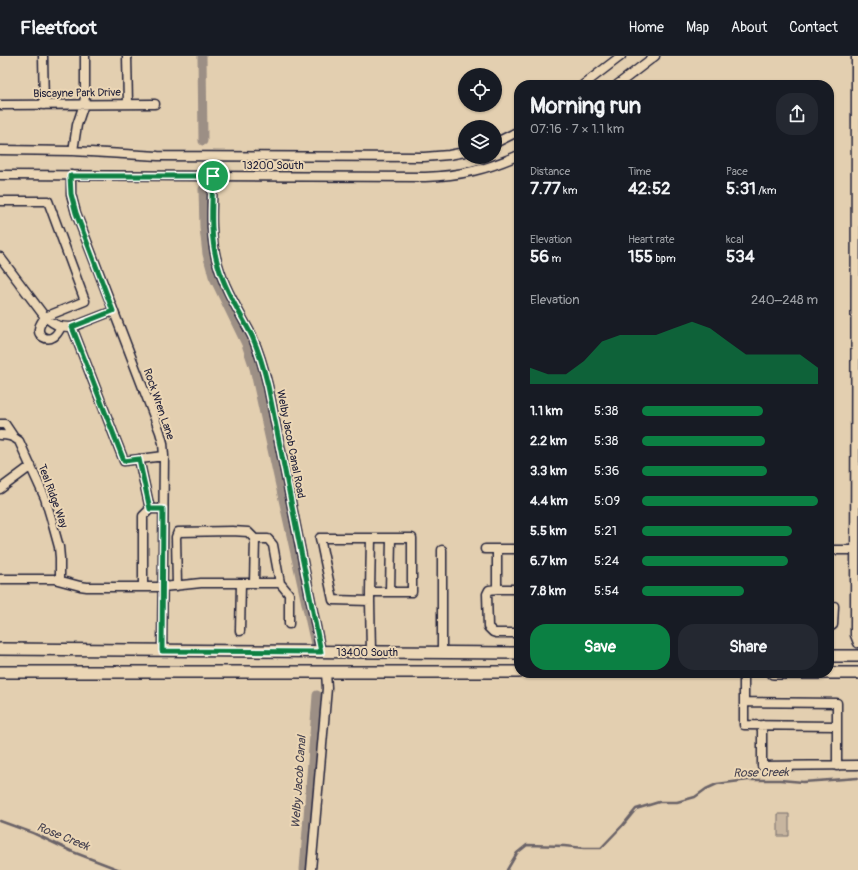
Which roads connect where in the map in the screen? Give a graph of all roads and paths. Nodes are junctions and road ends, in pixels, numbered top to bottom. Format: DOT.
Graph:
graph roads {
  1 [pos="43,56"];
  2 [pos="85,56"];
  3 [pos="127,56"];
  4 [pos="621,56"];
  5 [pos="655,56"];
  6 [pos="856,56"];
  7 [pos="590,80"];
  8 [pos="623,80"];
  9 [pos="84,104"];
  10 [pos="128,104"];
  11 [pos="155,104"];
  12 [pos="0,105"];
  13 [pos="44,105"];
  14 [pos="514,134"];
  15 [pos="502,140"];
  16 [pos="0,150"];
  17 [pos="73,151"];
  18 [pos="458,153"];
  19 [pos="514,157"];
  20 [pos="0,175"];
  21 [pos="70,176"];
  22 [pos="213,176"];
  23 [pos="0,201"];
  24 [pos="0,257"];
  25 [pos="113,311"];
  26 [pos="45,317"];
  27 [pos="62,327"];
  28 [pos="72,327"];
  29 [pos="0,424"];
  30 [pos="0,435"];
  31 [pos="13,436"];
  32 [pos="164,456"];
  33 [pos="139,459"];
  34 [pos="31,466"];
  35 [pos="0,489"];
  36 [pos="150,509"];
  37 [pos="163,509"];
  38 [pos="371,538"];
  39 [pos="391,538"];
  40 [pos="255,539"];
  41 [pos="485,549"];
  42 [pos="497,549"];
  43 [pos="514,549"];
  44 [pos="442,550"];
  45 [pos="834,550"];
  46 [pos="855,550"];
  47 [pos="0,579"];
  48 [pos="60,580"];
  49 [pos="241,583"];
  50 [pos="254,583"];
  51 [pos="280,583"];
  52 [pos="177,586"];
  53 [pos="143,587"];
  54 [pos="162,587"];
  55 [pos="497,589"];
  56 [pos="514,589"];
  57 [pos="370,592"];
  58 [pos="390,592"];
  59 [pos="370,601"];
  60 [pos="289,624"];
  61 [pos="240,631"];
  62 [pos="514,633"];
  63 [pos="858,644"];
  64 [pos="0,649"];
  65 [pos="162,651"];
  66 [pos="321,652"];
  67 [pos="371,652"];
  68 [pos="442,652"];
  69 [pos="514,653"];
  70 [pos="834,656"];
  71 [pos="858,656"];
  72 [pos="0,672"];
  73 [pos="326,672"];
  74 [pos="514,672"];
  75 [pos="834,673"];
  76 [pos="858,673"];
  77 [pos="744,678"];
  78 [pos="744,702"];
  79 [pos="762,725"];
  80 [pos="838,726"];
  81 [pos="858,765"];
  82 [pos="837,766"];
  83 [pos="311,870"];
  1 -- 13 [label="street"];
  2 -- 9 [label="street"];
  3 -- 10 [label="street"];
  4 -- 7 [label="street"];
  5 -- 8 [label="street"];
  6 -- 46 [label="street"];
  9 -- 10 [label="street, Biscayne Park Drive"];
  9 -- 13 [label="street, Biscayne Park Drive"];
  9 -- 17 [label="street"];
  10 -- 11 [label="street, Biscayne Park Drive"];
  12 -- 13 [label="street, Biscayne Park Drive"];
  14 -- 15 [label="street"];
  16 -- 17 [label="street, 13200 South"];
  17 -- 18 [label="street, 13200 South"];
  19 -- 22 [label="street, 13200 South"];
  20 -- 21 [label="street, 13200 South"];
  21 -- 22 [label="street, 13200 South"];
  21 -- 25 [label="street, Rock Wren Lane"];
  22 -- 66 [label="street, Welby Jacob Canal Road"];
  23 -- 26 [label="street"];
  24 -- 26 [label="street"];
  25 -- 28 [label="street"];
  25 -- 32 [label="street, Rock Wren Lane"];
  26 -- 27 [label="street"];
  26 -- 27 [label="street"];
  27 -- 28 [label="street"];
  28 -- 33 [label="street"];
  29 -- 31 [label="street, Teal Ridge Way"];
  30 -- 31 [label="street"];
  31 -- 34 [label="street, Teal Ridge Way"];
  32 -- 33 [label="street"];
  32 -- 37 [label="street, Rock Wren Lane"];
  33 -- 36 [label="street"];
  34 -- 35 [label="street"];
  34 -- 48 [label="street, Teal Ridge Way"];
  36 -- 37 [label="street"];
  36 -- 53 [label="street"];
  37 -- 54 [label="street, Rock Wren Lane"];
  38 -- 39 [label="street"];
  38 -- 57 [label="street"];
  38 -- 59 [label="street"];
  39 -- 58 [label="street"];
  39 -- 58 [label="street"];
  40 -- 50 [label="street"];
  40 -- 51 [label="street"];
  40 -- 52 [label="street"];
  41 -- 42 [label="street"];
  42 -- 43 [label="street"];
  42 -- 55 [label="street"];
  44 -- 68 [label="street"];
  45 -- 46 [label="street"];
  46 -- 63 [label="street"];
  47 -- 48 [label="street"];
  48 -- 53 [label="street"];
  49 -- 50 [label="street"];
  49 -- 52 [label="street"];
  49 -- 61 [label="street"];
  50 -- 51 [label="street"];
  51 -- 60 [label="street"];
  52 -- 54 [label="street"];
  53 -- 54 [label="street"];
  54 -- 65 [label="street, Rock Wren Lane"];
  55 -- 56 [label="street"];
  55 -- 62 [label="street"];
  57 -- 58 [label="street"];
  57 -- 59 [label="street"];
  59 -- 67 [label="street"];
  64 -- 65 [label="main road, 13400 South"];
  65 -- 66 [label="main road, 13400 South"];
  66 -- 67 [label="main road, 13400 South"];
  67 -- 68 [label="main road, 13400 South"];
  68 -- 69 [label="main road, 13400 South"];
  70 -- 71 [label="main road"];
  72 -- 73 [label="main road, 13400 South"];
  73 -- 74 [label="main road, 13400 South"];
  73 -- 83 [label="street"];
  75 -- 76 [label="main road"];
  77 -- 78 [label="street"];
  78 -- 79 [label="street"];
  78 -- 80 [label="street"];
  79 -- 80 [label="street"];
  79 -- 82 [label="street"];
  80 -- 82 [label="street"];
  81 -- 82 [label="street"];
}
